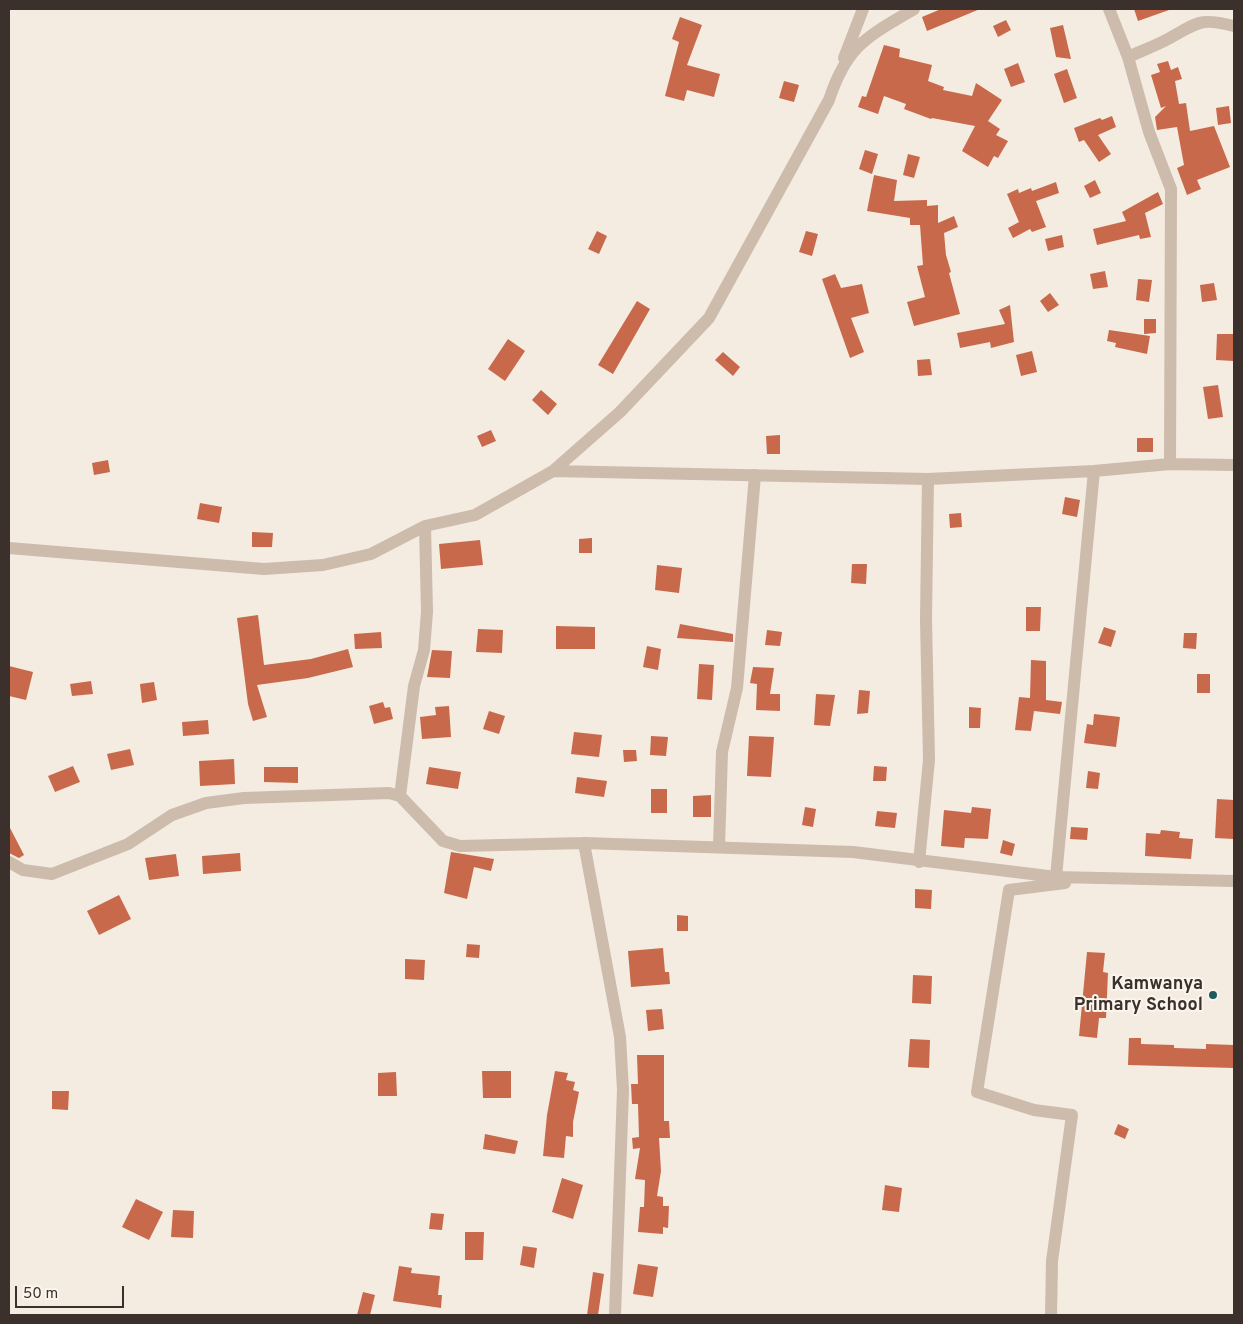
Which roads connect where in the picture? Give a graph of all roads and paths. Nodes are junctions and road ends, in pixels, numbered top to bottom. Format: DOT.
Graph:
graph roads {
  1 [pos="863,9"];
  2 [pos="914,9"];
  3 [pos="1108,9"];
  4 [pos="1234,26"];
  5 [pos="1128,57"];
  6 [pos="836,79"];
  7 [pos="1170,464"];
  8 [pos="1234,465"];
  9 [pos="553,471"];
  10 [pos="1094,471"];
  11 [pos="755,476"];
  12 [pos="928,479"];
  13 [pos="425,526"];
  14 [pos="9,551"];
  15 [pos="400,796"];
  16 [pos="584,843"];
  17 [pos="719,847"];
  18 [pos="9,862"];
  19 [pos="919,862"];
  20 [pos="1056,877"];
  21 [pos="1105,878"];
  22 [pos="1234,881"];
  23 [pos="615,1315"];
  24 [pos="1051,1315"];
  1 -- 6 [label="street"];
  2 -- 6 [label="street"];
  3 -- 5 [label="street"];
  4 -- 5 [label="street"];
  5 -- 7 [label="street"];
  6 -- 9 [label="street"];
  7 -- 8 [label="street"];
  7 -- 10 [label="street"];
  9 -- 11 [label="street"];
  9 -- 13 [label="street"];
  10 -- 12 [label="street"];
  10 -- 20 [label="street"];
  11 -- 12 [label="street"];
  11 -- 17 [label="street"];
  12 -- 19 [label="street"];
  13 -- 14 [label="street"];
  13 -- 15 [label="street"];
  15 -- 16 [label="street"];
  15 -- 18 [label="street"];
  16 -- 17 [label="street"];
  16 -- 23 [label="street"];
  17 -- 19 [label="street"];
  19 -- 20 [label="street"];
  20 -- 21 [label="street"];
  21 -- 22 [label="street"];
  21 -- 24 [label="street"];
}
